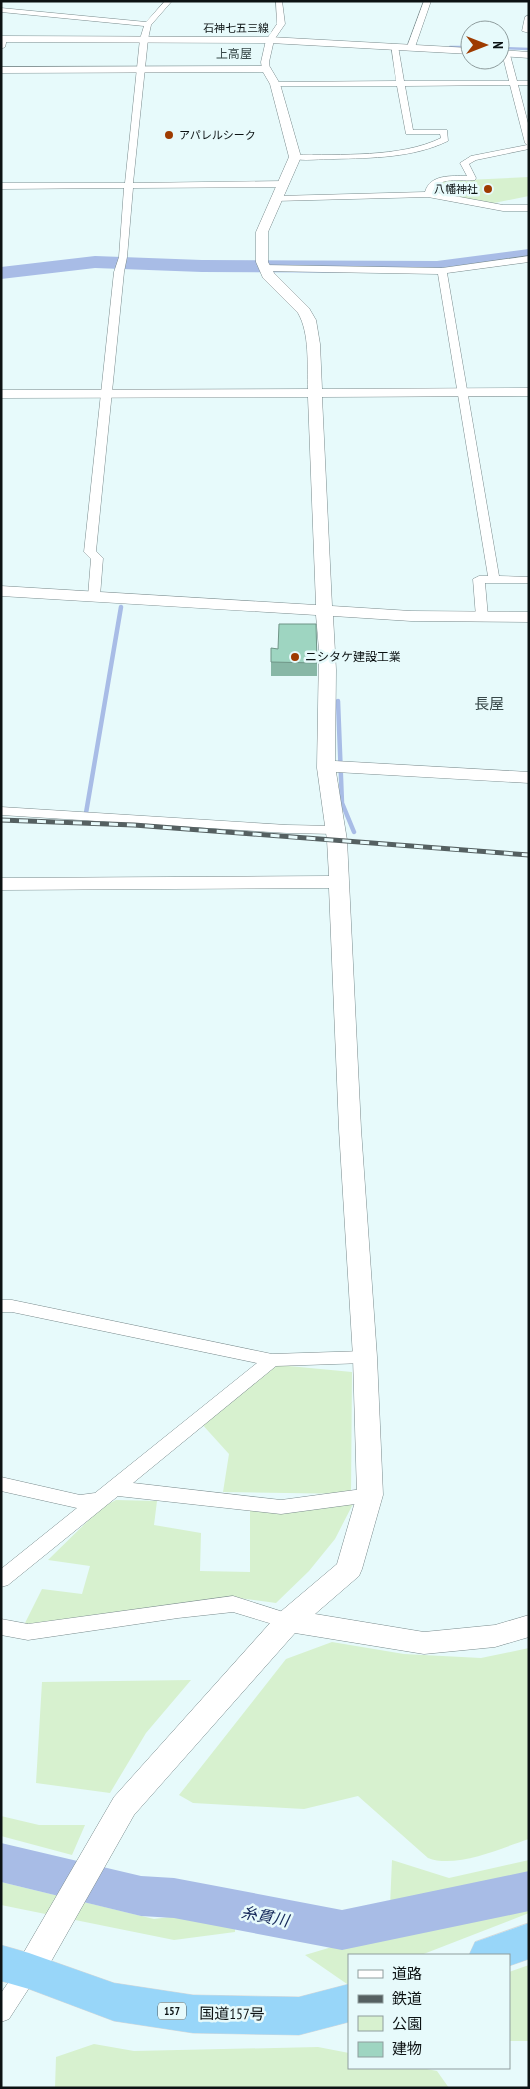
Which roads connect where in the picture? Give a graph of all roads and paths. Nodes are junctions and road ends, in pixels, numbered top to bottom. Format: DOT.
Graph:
graph roads {
  1 [pos="169,1"];
  2 [pos="279,1"];
  3 [pos="428,1"];
  4 [pos="1,10"];
  5 [pos="529,17"];
  6 [pos="148,24"];
  7 [pos="529,31"];
  8 [pos="144,39"];
  9 [pos="270,40"];
  10 [pos="2,42"];
  11 [pos="394,46"];
  12 [pos="412,47"];
  13 [pos="460,50"];
  14 [pos="510,54"];
  15 [pos="529,55"];
  16 [pos="140,69"];
  17 [pos="266,69"];
  18 [pos="1,70"];
  19 [pos="509,70"];
  20 [pos="275,84"];
  21 [pos="400,84"];
  22 [pos="514,84"];
  23 [pos="529,84"];
  24 [pos="529,143"];
  25 [pos="529,147"];
  26 [pos="296,157"];
  27 [pos="284,184"];
  28 [pos="129,185"];
  29 [pos="1,186"];
  30 [pos="428,194"];
  31 [pos="278,198"];
  32 [pos="529,208"];
  33 [pos="529,259"];
  34 [pos="263,265"];
  35 [pos="442,271"];
  36 [pos="314,392"];
  37 [pos="462,392"];
  38 [pos="529,392"];
  39 [pos="1,394"];
  40 [pos="107,394"];
  41 [pos="494,579"];
  42 [pos="529,580"];
  43 [pos="1,591"];
  44 [pos="94,596"];
  45 [pos="324,611"];
  46 [pos="482,617"];
  47 [pos="529,617"];
  48 [pos="326,766"];
  49 [pos="529,778"];
  50 [pos="1,811"];
  51 [pos="335,830"];
  52 [pos="339,882"];
  53 [pos="1,884"];
  54 [pos="1,1306"];
  55 [pos="365,1357"];
  56 [pos="272,1360"];
  57 [pos="1,1484"];
  58 [pos="113,1488"];
  59 [pos="370,1495"];
  60 [pos="98,1500"];
  61 [pos="1,1580"];
  62 [pos="289,1621"];
  63 [pos="529,1626"];
  64 [pos="1,1627"];
  65 [pos="529,1941"];
  66 [pos="493,1954"];
  67 [pos="15,1967"];
  68 [pos="348,2003"];
  69 [pos="1,2012"];
  1 -- 6 [label="street"];
  2 -- 9 [label="street"];
  3 -- 12 [label="street"];
  4 -- 6 [label="street"];
  5 -- 7 [label="street"];
  6 -- 8 [label="street"];
  8 -- 9 [label="street, 石神七五三線"];
  8 -- 10 [label="street, 石神七五三線"];
  8 -- 16 [label="street"];
  9 -- 11 [label="street, 石神七五三線"];
  9 -- 17 [label="street"];
  11 -- 12 [label="street, 石神七五三線"];
  11 -- 21 [label="street"];
  12 -- 13 [label="street, 石神七五三線"];
  14 -- 15 [label="street"];
  16 -- 17 [label="street"];
  16 -- 18 [label="street"];
  16 -- 28 [label="street"];
  17 -- 20 [label="street"];
  19 -- 22 [label="street"];
  20 -- 21 [label="street"];
  20 -- 26 [label="street"];
  21 -- 22 [label="street"];
  21 -- 26 [label="street"];
  22 -- 23 [label="street"];
  22 -- 24 [label="street"];
  25 -- 30 [label="street"];
  26 -- 27 [label="street"];
  27 -- 28 [label="street"];
  27 -- 31 [label="street"];
  28 -- 29 [label="street"];
  28 -- 40 [label="street"];
  30 -- 31 [label="street"];
  30 -- 32 [label="street"];
  31 -- 34 [label="street"];
  33 -- 35 [label="street"];
  34 -- 35 [label="street"];
  34 -- 36 [label="street"];
  35 -- 37 [label="street"];
  36 -- 37 [label="street"];
  36 -- 40 [label="street"];
  36 -- 45 [label="street"];
  37 -- 38 [label="street"];
  37 -- 41 [label="street"];
  39 -- 40 [label="street"];
  40 -- 44 [label="street"];
  41 -- 42 [label="street"];
  41 -- 46 [label="street"];
  43 -- 44 [label="street"];
  44 -- 45 [label="street"];
  45 -- 46 [label="street"];
  45 -- 48 [label="street"];
  46 -- 47 [label="street"];
  48 -- 49 [label="street"];
  48 -- 51 [label="street"];
  50 -- 51 [label="street"];
  51 -- 52 [label="street"];
  52 -- 53 [label="street"];
  52 -- 55 [label="street"];
  54 -- 56 [label="street"];
  55 -- 56 [label="street"];
  55 -- 59 [label="street"];
  56 -- 58 [label="street"];
  57 -- 60 [label="street"];
  58 -- 59 [label="street"];
  58 -- 60 [label="street"];
  59 -- 62 [label="street"];
  60 -- 61 [label="street"];
  62 -- 63 [label="street"];
  62 -- 64 [label="street"];
  62 -- 67 [label="street"];
  65 -- 66 [label="highway"];
  67 -- 68 [label="highway, 国道157号 / 157"];
  67 -- 69 [label="street"];
}
